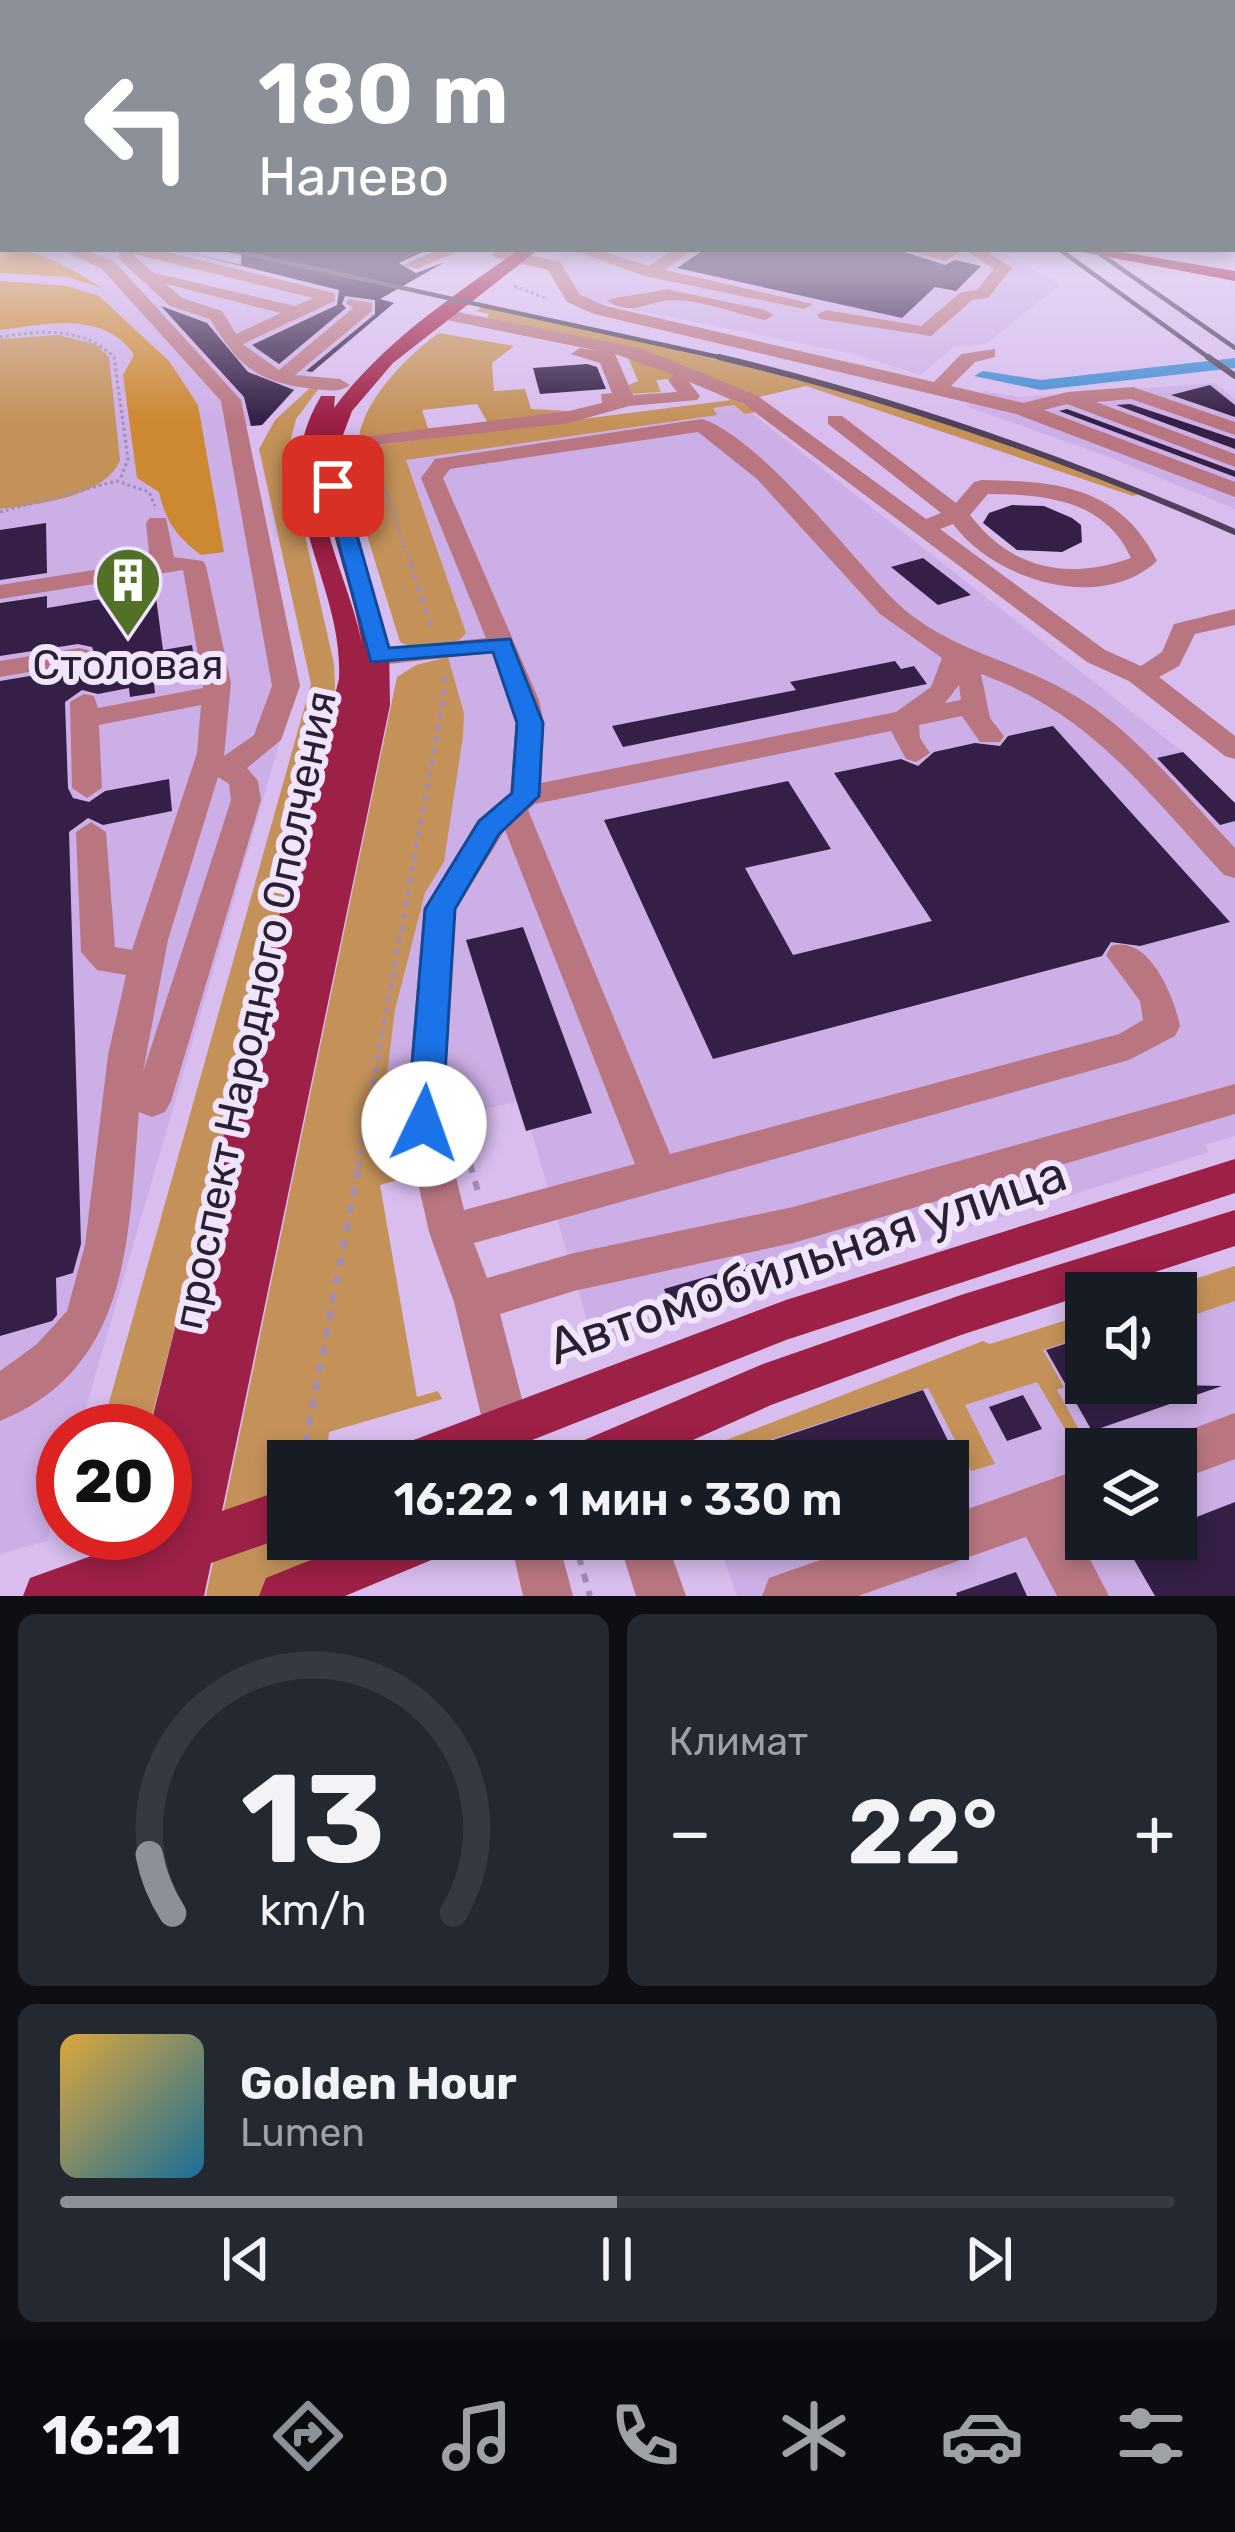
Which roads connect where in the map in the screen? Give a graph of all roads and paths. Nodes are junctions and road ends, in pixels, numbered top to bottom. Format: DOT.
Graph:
graph roads {
  1 [pos="113,270"];
  2 [pos="143,270"];
  3 [pos="220,270"];
  4 [pos="487,270"];
  5 [pos="493,270"];
  6 [pos="557,270"];
  7 [pos="617,270"];
  8 [pos="638,270"];
  9 [pos="659,270"];
  10 [pos="1002,270"];
  11 [pos="147,274"];
  12 [pos="652,276"];
  13 [pos="355,304"];
  14 [pos="600,310"];
  15 [pos="826,315"];
  16 [pos="303,321"];
  17 [pos="434,321"];
  18 [pos="759,322"];
  19 [pos="340,327"];
  20 [pos="0,337"];
  21 [pos="281,339"];
  22 [pos="238,350"];
  23 [pos="988,353"];
  24 [pos="678,380"];
  25 [pos="282,382"];
  26 [pos="340,385"];
  27 [pos="938,388"];
  28 [pos="1190,389"];
  29 [pos="624,397"];
  30 [pos="1068,398"];
  31 [pos="536,402"];
  32 [pos="1023,410"];
  33 [pos="835,420"];
  34 [pos="1235,427"];
  35 [pos="345,446"];
  36 [pos="1235,461"];
  37 [pos="120,480"];
  38 [pos="1235,490"];
  39 [pos="0,512"];
  40 [pos="958,515"];
  41 [pos="158,523"];
  42 [pos="922,528"];
  43 [pos="163,566"];
  44 [pos="0,592"];
  45 [pos="1235,617"];
  46 [pos="502,644"];
  47 [pos="440,652"];
  48 [pos="79,656"];
  49 [pos="956,656"];
  50 [pos="379,657"];
  51 [pos="0,669"];
  52 [pos="1139,675"];
  53 [pos="217,694"];
  54 [pos="975,705"];
  55 [pos="905,719"];
  56 [pos="990,736"];
  57 [pos="1235,750"];
  58 [pos="916,753"];
  59 [pos="217,767"];
  60 [pos="87,788"];
  61 [pos="519,802"];
  62 [pos="91,832"];
  63 [pos="1235,867"];
  64 [pos="1124,956"];
  65 [pos="146,964"];
  66 [pos="1235,1099"];
  67 [pos="152,1101"];
  68 [pos="658,1174"];
  69 [pos="1235,1176"];
  70 [pos="1235,1228"];
  71 [pos="449,1232"];
  72 [pos="475,1302"];
  73 [pos="0,1399"];
  74 [pos="179,1404"];
  75 [pos="1235,1436"];
  76 [pos="306,1440"];
  77 [pos="474,1440"];
  78 [pos="510,1440"];
  79 [pos="640,1440"];
  80 [pos="1197,1450"];
  81 [pos="1065,1499"];
  82 [pos="1037,1509"];
  83 [pos="267,1519"];
  84 [pos="372,1560"];
  85 [pos="539,1560"];
  86 [pos="580,1560"];
  87 [pos="649,1560"];
  88 [pos="157,1570"];
  89 [pos="48,1596"];
  90 [pos="59,1596"];
  91 [pos="284,1596"];
  92 [pos="548,1596"];
  93 [pos="590,1596"];
  94 [pos="661,1596"];
  95 [pos="787,1596"];
  96 [pos="1084,1596"];
  1 -- 59 [label="street"];
  2 -- 11 [label="street"];
  3 -- 16 [label="street"];
  4 -- 26 [label="main road, проспект Народного Ополчения"];
  5 -- 17 [label="main road"];
  6 -- 14 [label="street"];
  7 -- 12 [label="street"];
  8 -- 12 [label="street"];
  9 -- 12 [label="street"];
  10 -- 15 [label="street"];
  11 -- 16 [label="street"];
  11 -- 22 [label="street"];
  12 -- 18 [label="street"];
  12 -- 18 [label="street"];
  13 -- 19 [label="street"];
  14 -- 18 [label="street"];
  14 -- 18 [label="street"];
  16 -- 19 [label="street"];
  16 -- 22 [label="street"];
  17 -- 29 [label="street"];
  17 -- 35 [label="main road"];
  17 -- 42 [label="street"];
  18 -- 27 [label="street"];
  19 -- 25 [label="street"];
  20 -- 37 [label="path"];
  21 -- 22 [label="street"];
  22 -- 25 [label="street"];
  23 -- 27 [label="street"];
  24 -- 29 [label="street"];
  25 -- 26 [label="street"];
  26 -- 74 [label="main road, проспект Народного Ополчения"];
  27 -- 32 [label="street"];
  28 -- 34 [label="street"];
  29 -- 31 [label="street"];
  29 -- 35 [label="street"];
  30 -- 32 [label="street"];
  30 -- 34 [label="street"];
  30 -- 36 [label="street"];
  32 -- 38 [label="street"];
  33 -- 40 [label="street"];
  35 -- 47 [label="path"];
  35 -- 50 [label="main road, проспект Народного Ополчения"];
  37 -- 39 [label="path"];
  37 -- 41 [label="path"];
  40 -- 40 [label="street"];
  40 -- 42 [label="street"];
  41 -- 43 [label="street"];
  42 -- 52 [label="street"];
  43 -- 44 [label="street"];
  43 -- 53 [label="street"];
  45 -- 52 [label="street"];
  46 -- 47 [label="street"];
  46 -- 49 [label="street"];
  46 -- 61 [label="street"];
  47 -- 50 [label="street"];
  47 -- 76 [label="path"];
  48 -- 51 [label="street"];
  49 -- 54 [label="street"];
  49 -- 55 [label="street"];
  49 -- 63 [label="street"];
  50 -- 88 [label="main road, проспект Народного Ополчения"];
  52 -- 57 [label="street"];
  53 -- 59 [label="street"];
  53 -- 60 [label="street"];
  54 -- 55 [label="street"];
  54 -- 56 [label="street"];
  55 -- 58 [label="street"];
  55 -- 61 [label="street"];
  59 -- 65 [label="street"];
  59 -- 67 [label="street"];
  61 -- 68 [label="street"];
  61 -- 71 [label="street"];
  62 -- 65 [label="street"];
  64 -- 68 [label="street"];
  65 -- 73 [label="street"];
  66 -- 72 [label="street"];
  68 -- 71 [label="street"];
  69 -- 77 [label="main road, Автомобильная улица"];
  70 -- 79 [label="main road"];
  71 -- 72 [label="street"];
  72 -- 78 [label="street"];
  75 -- 80 [label="street"];
  81 -- 82 [label="street"];
  82 -- 95 [label="street"];
  82 -- 96 [label="street"];
  83 -- 89 [label="main road"];
  84 -- 91 [label="main road"];
  85 -- 92 [label="street"];
  86 -- 93 [label="path"];
  87 -- 94 [label="street"];
  88 -- 90 [label="street"];
}
